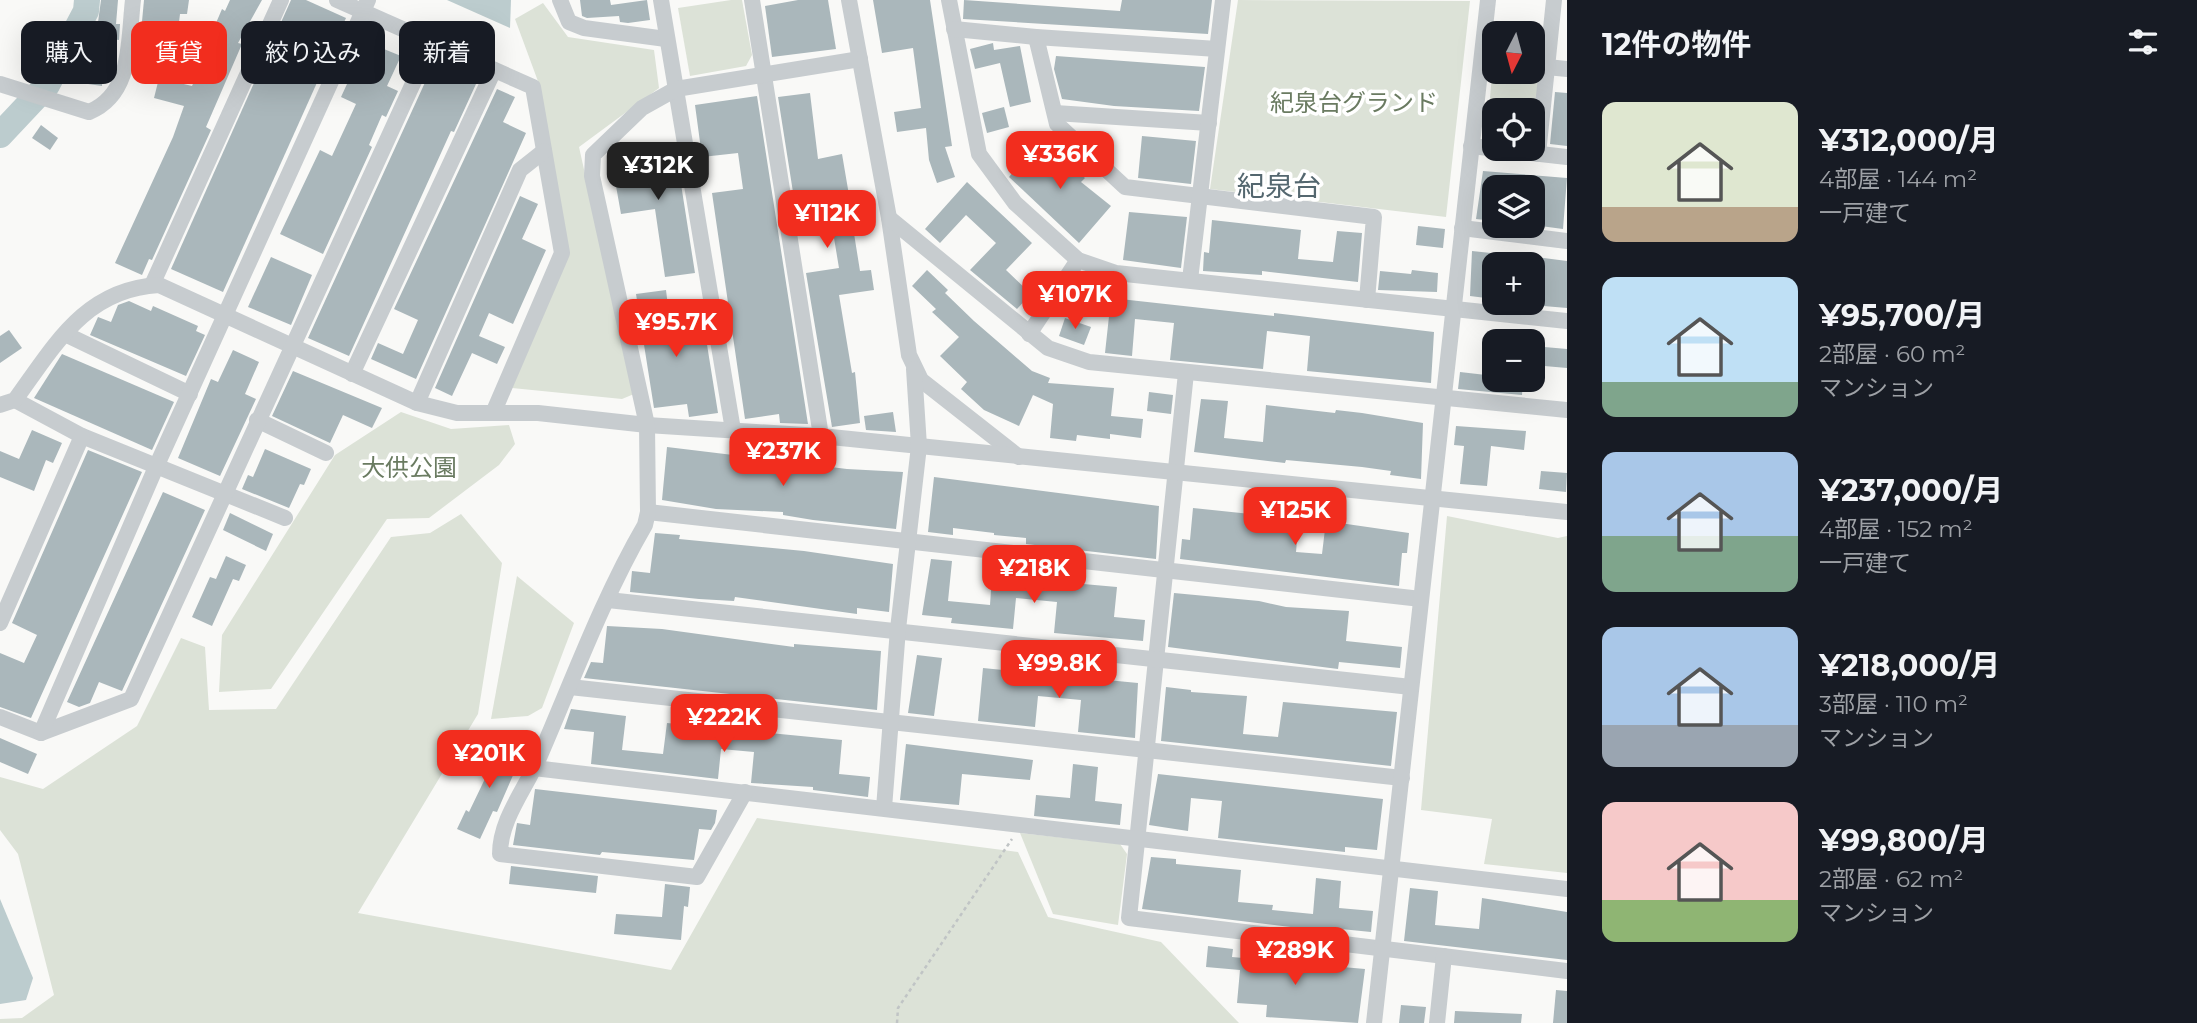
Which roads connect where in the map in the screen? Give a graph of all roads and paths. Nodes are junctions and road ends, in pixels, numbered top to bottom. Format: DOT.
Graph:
graph roads {
  1 [pos="133,0"];
  2 [pos="281,0"];
  3 [pos="337,0"];
  4 [pos="560,0"];
  5 [pos="661,0"];
  6 [pos="752,0"];
  7 [pos="849,0"];
  8 [pos="949,0"];
  9 [pos="1223,0"];
  10 [pos="1488,0"];
  11 [pos="1554,0"];
  12 [pos="366,6"];
  13 [pos="399,24"];
  14 [pos="954,29"];
  15 [pos="1036,37"];
  16 [pos="666,39"];
  17 [pos="1217,49"];
  18 [pos="860,59"];
  19 [pos="1547,67"];
  20 [pos="1567,69"];
  21 [pos="495,70"];
  22 [pos="764,75"];
  23 [pos="0,84"];
  24 [pos="413,84"];
  25 [pos="487,84"];
  26 [pos="676,89"];
  27 [pos="1544,98"];
  28 [pos="1055,113"];
  29 [pos="1209,123"];
  30 [pos="1471,146"];
  31 [pos="1482,147"];
  32 [pos="544,151"];
  33 [pos="1545,154"];
  34 [pos="1567,157"];
  35 [pos="1200,198"];
  36 [pos="890,218"];
  37 [pos="1462,228"];
  38 [pos="1567,241"];
  39 [pos="1078,260"];
  40 [pos="1190,281"];
  41 [pos="152,285"];
  42 [pos="1367,300"];
  43 [pos="1454,308"];
  44 [pos="227,316"];
  45 [pos="1567,321"];
  46 [pos="65,334"];
  47 [pos="1030,334"];
  48 [pos="292,347"];
  49 [pos="914,369"];
  50 [pos="1186,373"];
  51 [pos="352,374"];
  52 [pos="190,394"];
  53 [pos="1445,397"];
  54 [pos="7,403"];
  55 [pos="417,403"];
  56 [pos="1567,410"];
  57 [pos="494,411"];
  58 [pos="257,420"];
  59 [pos="648,425"];
  60 [pos="733,430"];
  61 [pos="82,436"];
  62 [pos="821,436"];
  63 [pos="919,446"];
  64 [pos="326,453"];
  65 [pos="1019,457"];
  66 [pos="156,467"];
  67 [pos="1178,473"];
  68 [pos="224,494"];
  69 [pos="1432,500"];
  70 [pos="648,512"];
  71 [pos="1567,512"];
  72 [pos="285,518"];
  73 [pos="908,541"];
  74 [pos="1166,570"];
  75 [pos="1421,599"];
  76 [pos="608,600"];
  77 [pos="0,623"];
  78 [pos="898,629"];
  79 [pos="1156,659"];
  80 [pos="570,687"];
  81 [pos="1411,687"];
  82 [pos="0,717"];
  83 [pos="889,723"];
  84 [pos="41,733"];
  85 [pos="1149,749"];
  86 [pos="534,768"];
  87 [pos="1402,778"];
  88 [pos="746,792"];
  89 [pos="884,808"];
  90 [pos="1021,825"];
  91 [pos="1138,838"];
  92 [pos="1392,869"];
  93 [pos="1567,889"];
  94 [pos="1383,948"];
  95 [pos="1444,956"];
  96 [pos="1567,971"];
  97 [pos="897,1023"];
  98 [pos="1374,1023"];
  99 [pos="1437,1023"];
  1 -- 23 [label="street"];
  2 -- 41 [label="street"];
  3 -- 12 [label="street"];
  4 -- 16 [label="street"];
  5 -- 16 [label="street"];
  6 -- 22 [label="street"];
  7 -- 18 [label="street"];
  8 -- 14 [label="street"];
  9 -- 17 [label="street"];
  10 -- 30 [label="street"];
  11 -- 19 [label="street"];
  12 -- 13 [label="street"];
  12 -- 44 [label="street"];
  14 -- 15 [label="street"];
  14 -- 39 [label="street"];
  15 -- 17 [label="street"];
  15 -- 28 [label="street"];
  16 -- 26 [label="street"];
  17 -- 29 [label="street"];
  18 -- 22 [label="street"];
  18 -- 36 [label="street"];
  19 -- 20 [label="street"];
  19 -- 27 [label="street"];
  21 -- 32 [label="street"];
  22 -- 26 [label="street"];
  22 -- 62 [label="street"];
  24 -- 48 [label="street"];
  25 -- 51 [label="street"];
  26 -- 59 [label="street"];
  26 -- 60 [label="street"];
  28 -- 29 [label="street"];
  28 -- 35 [label="street"];
  29 -- 35 [label="street"];
  30 -- 31 [label="street"];
  30 -- 37 [label="street"];
  32 -- 55 [label="street"];
  32 -- 57 [label="street"];
  33 -- 34 [label="street"];
  35 -- 40 [label="street"];
  35 -- 42 [label="street"];
  36 -- 47 [label="street"];
  36 -- 49 [label="street"];
  37 -- 38 [label="street"];
  37 -- 43 [label="street"];
  39 -- 40 [label="street"];
  39 -- 47 [label="street"];
  40 -- 42 [label="street"];
  41 -- 44 [label="street"];
  41 -- 46 [label="street"];
  42 -- 43 [label="street"];
  43 -- 45 [label="street"];
  43 -- 53 [label="street"];
  44 -- 48 [label="street"];
  44 -- 52 [label="street"];
  46 -- 52 [label="street"];
  46 -- 54 [label="street"];
  47 -- 50 [label="street"];
  48 -- 51 [label="street"];
  48 -- 58 [label="street"];
  49 -- 63 [label="street"];
  49 -- 65 [label="street"];
  50 -- 53 [label="street"];
  50 -- 67 [label="street"];
  51 -- 55 [label="street"];
  52 -- 66 [label="street"];
  53 -- 56 [label="street"];
  53 -- 69 [label="street"];
  54 -- 61 [label="street"];
  55 -- 57 [label="street"];
  57 -- 59 [label="street"];
  58 -- 64 [label="street"];
  58 -- 68 [label="street"];
  59 -- 60 [label="street"];
  59 -- 70 [label="street"];
  60 -- 62 [label="street"];
  61 -- 66 [label="street"];
  61 -- 77 [label="street"];
  62 -- 63 [label="street"];
  63 -- 65 [label="street"];
  63 -- 73 [label="street"];
  65 -- 67 [label="street"];
  66 -- 68 [label="street"];
  66 -- 84 [label="street"];
  67 -- 69 [label="street"];
  67 -- 74 [label="street"];
  68 -- 72 [label="street"];
  68 -- 84 [label="street"];
  69 -- 71 [label="street"];
  69 -- 75 [label="street"];
  70 -- 73 [label="street"];
  70 -- 76 [label="street"];
  73 -- 74 [label="street"];
  73 -- 78 [label="street"];
  74 -- 75 [label="street"];
  74 -- 79 [label="street"];
  75 -- 81 [label="street"];
  76 -- 78 [label="street"];
  76 -- 80 [label="street"];
  78 -- 79 [label="street"];
  78 -- 83 [label="street"];
  79 -- 81 [label="street"];
  79 -- 85 [label="street"];
  80 -- 83 [label="street"];
  80 -- 86 [label="street"];
  81 -- 87 [label="street"];
  82 -- 84 [label="street"];
  83 -- 85 [label="street"];
  83 -- 89 [label="street"];
  85 -- 87 [label="street"];
  85 -- 91 [label="street"];
  86 -- 88 [label="street"];
  86 -- 88 [label="street"];
  87 -- 92 [label="street"];
  88 -- 89 [label="street"];
  89 -- 90 [label="street"];
  90 -- 91 [label="street"];
  90 -- 97 [label="path"];
  91 -- 92 [label="street"];
  91 -- 94 [label="street"];
  92 -- 93 [label="street"];
  92 -- 94 [label="street"];
  94 -- 95 [label="street"];
  94 -- 98 [label="street"];
  95 -- 96 [label="street"];
  95 -- 99 [label="street"];
}
